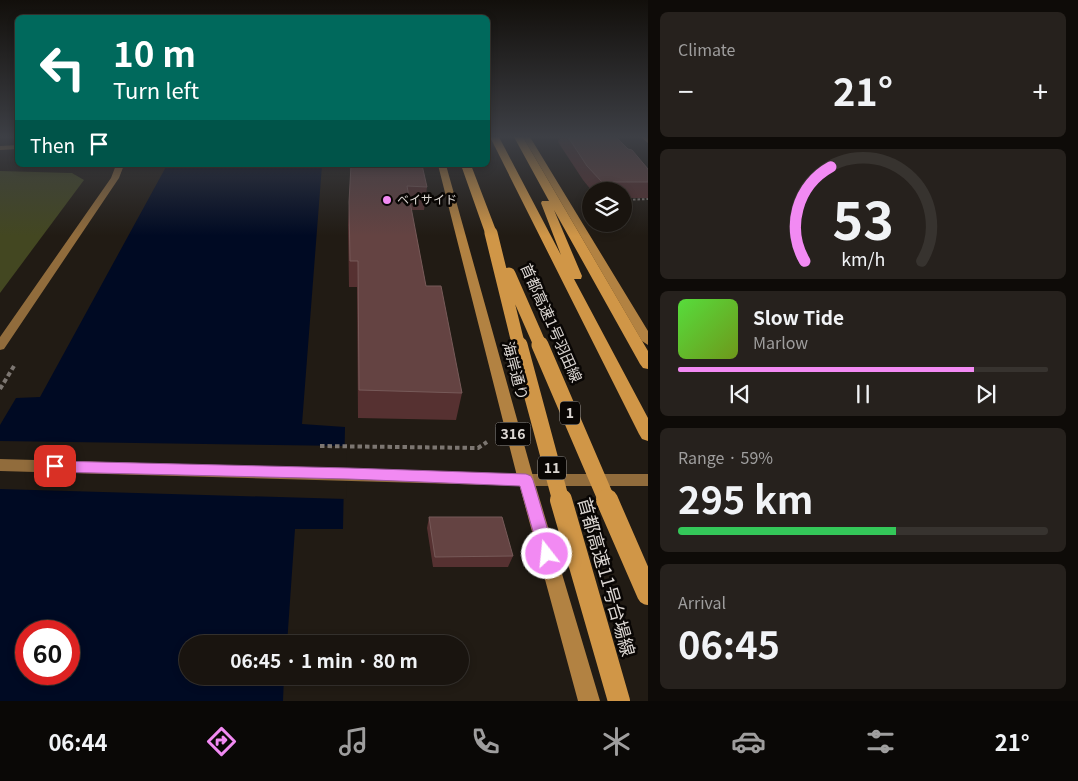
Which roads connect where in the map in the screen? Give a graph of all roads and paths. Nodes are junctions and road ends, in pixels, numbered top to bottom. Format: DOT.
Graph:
graph roads {
  1 [pos="118,170"];
  2 [pos="443,170"];
  3 [pos="468,170"];
  4 [pos="511,170"];
  5 [pos="534,170"];
  6 [pos="539,170"];
  7 [pos="541,170"];
  8 [pos="648,199"];
  9 [pos="632,200"];
  10 [pos="492,233"];
  11 [pos="648,341"];
  12 [pos="0,346"];
  13 [pos="648,364"];
  14 [pos="617,373"];
  15 [pos="648,434"];
  16 [pos="0,465"];
  17 [pos="526,480"];
  18 [pos="648,480"];
  19 [pos="648,594"];
  20 [pos="589,701"];
  21 [pos="620,701"];
  1 -- 12 [label="street"];
  2 -- 17 [label="main road, 海岸通り / 316"];
  3 -- 10 [label="highway, 1"];
  4 -- 14 [label="highway, 首都高速1号羽田線"];
  5 -- 14 [label="highway"];
  6 -- 13 [label="highway"];
  7 -- 11 [label="main road"];
  8 -- 9 [label="path"];
  10 -- 19 [label="highway, 首都高速1号羽田線 / 1, bridge"];
  10 -- 21 [label="highway, 首都高速11号台場線 / 11, bridge"];
  14 -- 15 [label="highway, 首都高速1号羽田線"];
  16 -- 17 [label="street"];
  17 -- 18 [label="street"];
  17 -- 20 [label="main road, 海岸通り / 316"];
}
